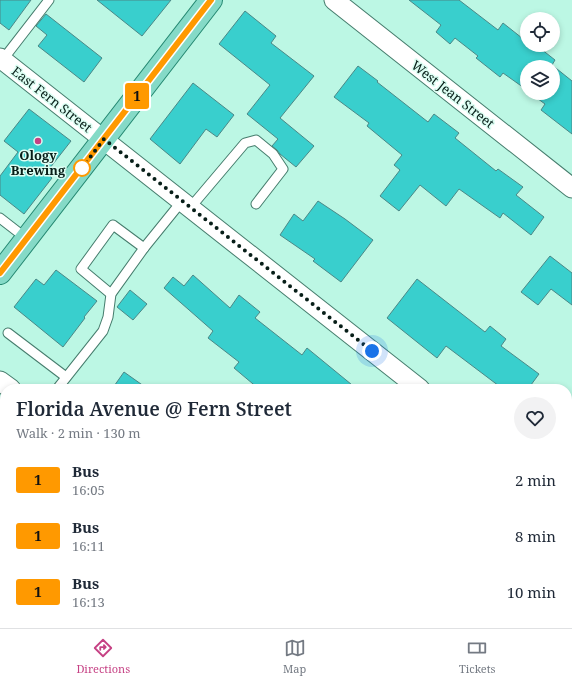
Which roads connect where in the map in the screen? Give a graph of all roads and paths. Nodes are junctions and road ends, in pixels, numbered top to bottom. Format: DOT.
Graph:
graph roads {
  1 [pos="49,0"];
  2 [pos="211,0"];
  3 [pos="334,0"];
  4 [pos="1,60"];
  5 [pos="104,139"];
  6 [pos="572,188"];
  7 [pos="186,204"];
  8 [pos="256,204"];
  9 [pos="0,218"];
  10 [pos="26,239"];
  11 [pos="144,248"];
  12 [pos="0,273"];
  13 [pos="111,294"];
  14 [pos="8,333"];
  15 [pos="66,377"];
  16 [pos="61,384"];
  17 [pos="414,384"];
  1 -- 4 [label="lane"];
  2 -- 5 [label="main road"];
  3 -- 6 [label="street, West Jean Street"];
  4 -- 5 [label="street, East Fern Street"];
  5 -- 7 [label="street, East Fern Street"];
  5 -- 10 [label="main road"];
  7 -- 8 [label="lane"];
  7 -- 11 [label="lane"];
  7 -- 17 [label="street, East Fern Street"];
  9 -- 10 [label="lane"];
  10 -- 12 [label="main road"];
  11 -- 13 [label="lane"];
  11 -- 13 [label="lane"];
  13 -- 15 [label="lane"];
  14 -- 15 [label="lane"];
  15 -- 16 [label="lane"];
}
